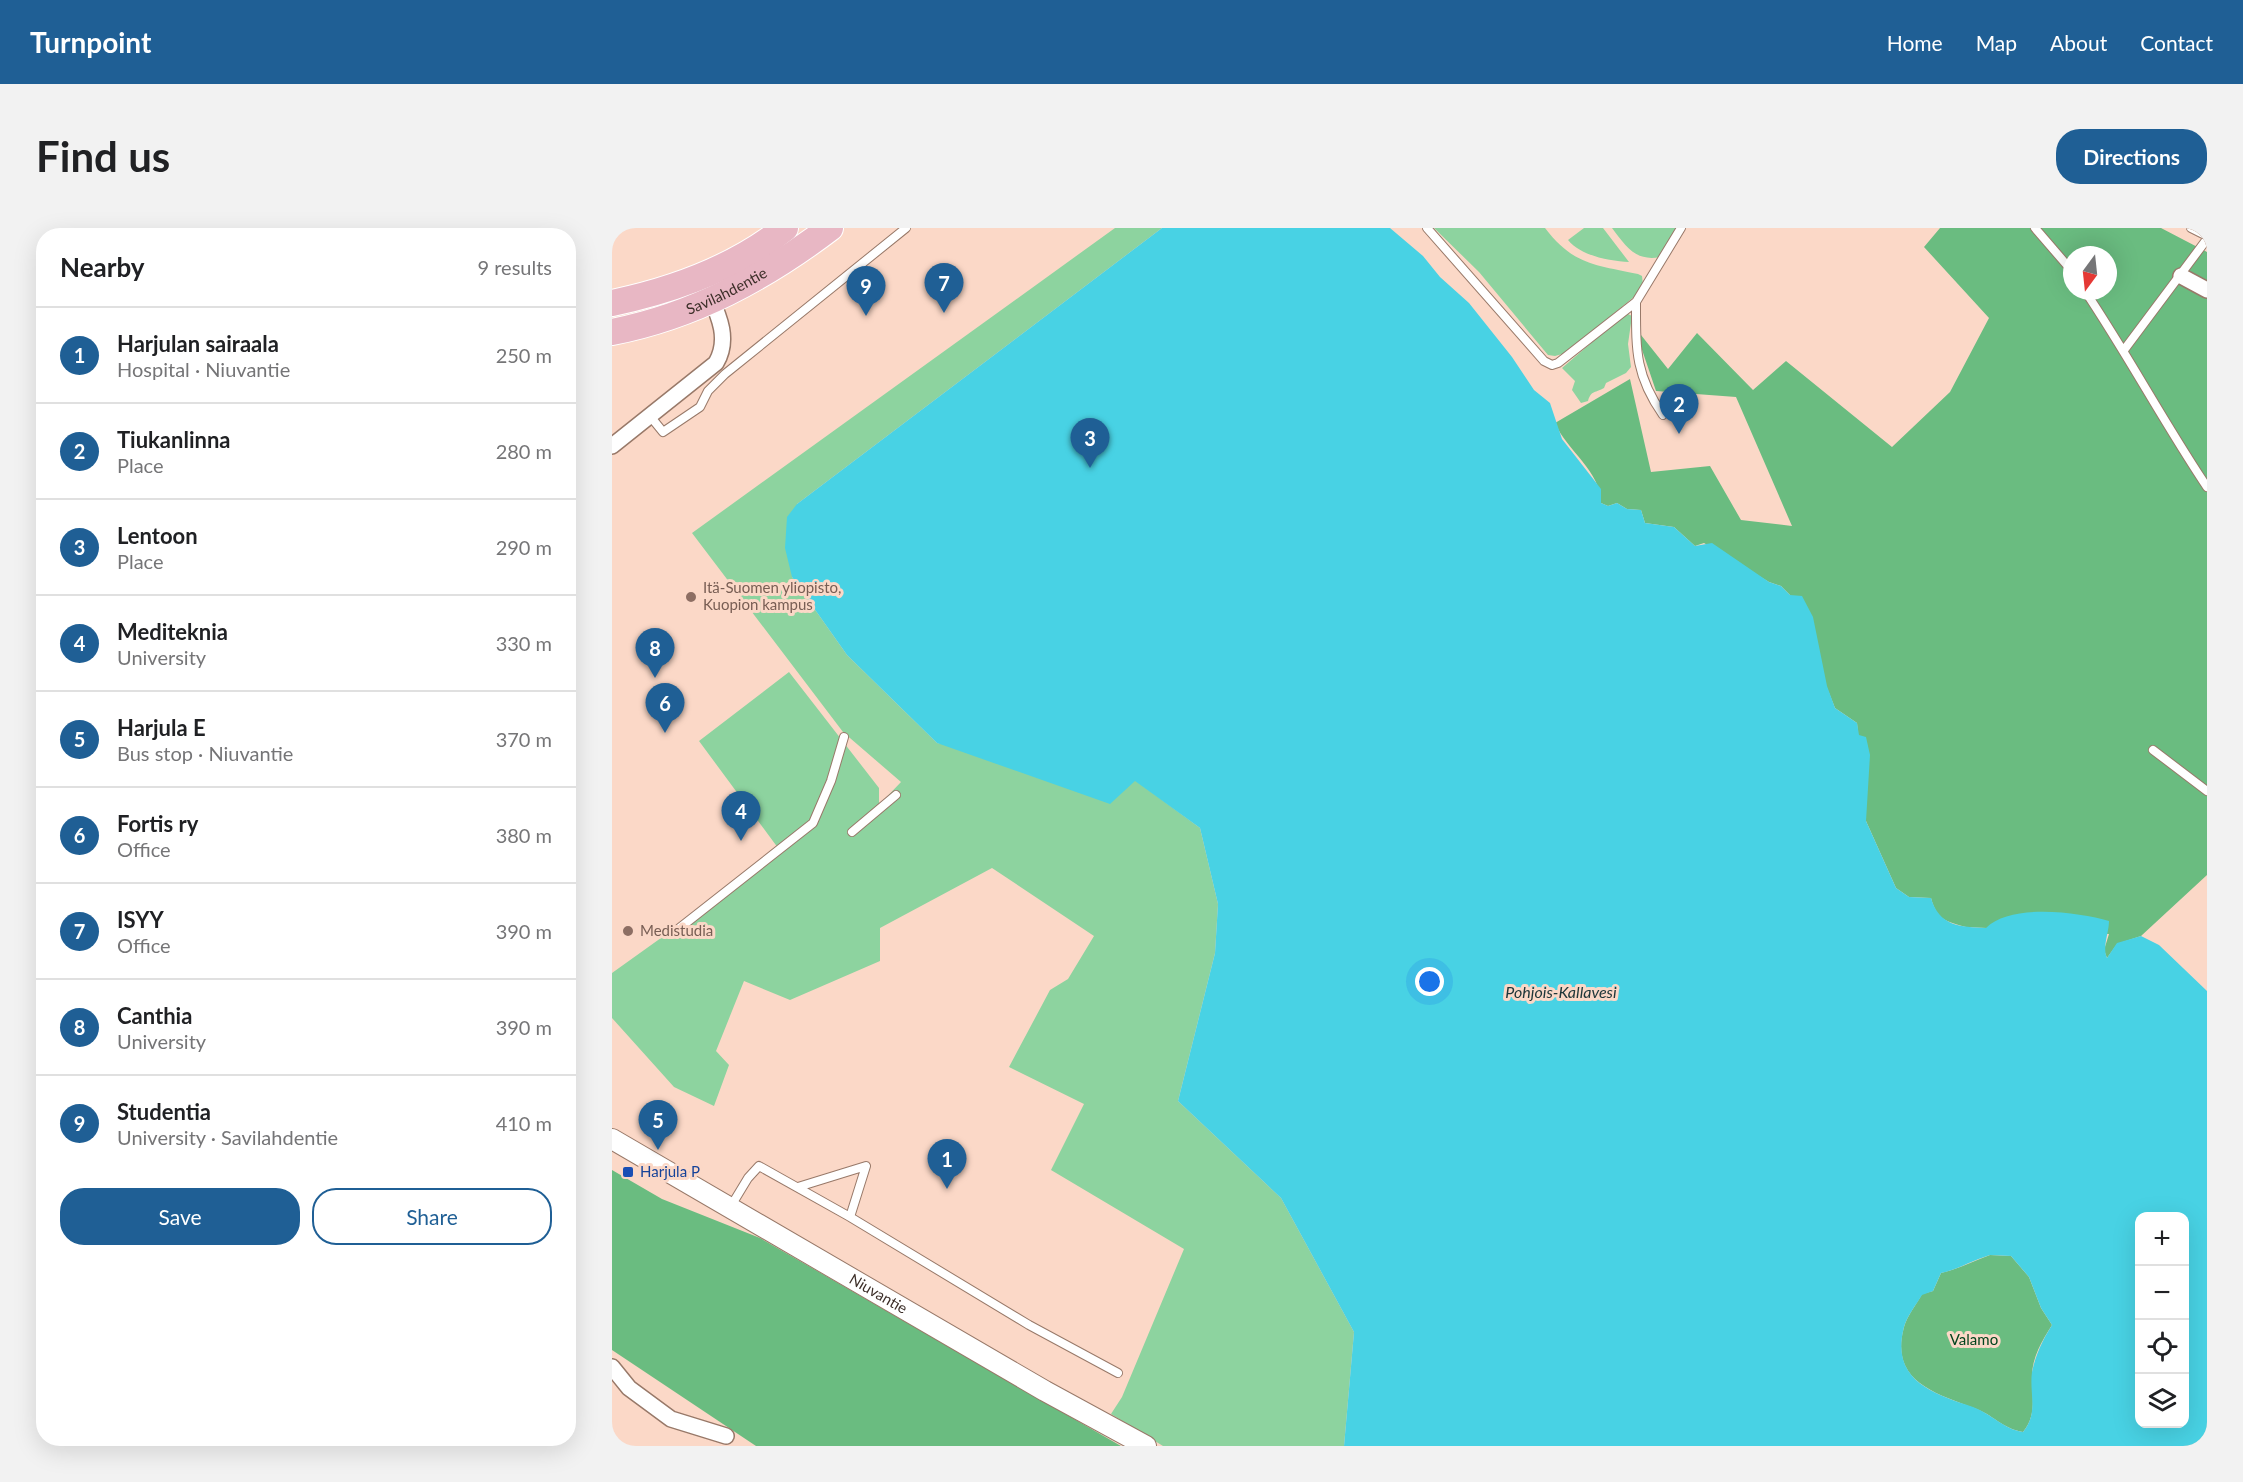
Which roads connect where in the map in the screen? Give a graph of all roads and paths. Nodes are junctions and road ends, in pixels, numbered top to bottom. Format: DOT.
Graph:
graph roads {
  1 [pos="785,228"];
  2 [pos="830,228"];
  3 [pos="906,228"];
  4 [pos="1427,228"];
  5 [pos="1681,228"];
  6 [pos="2035,228"];
  7 [pos="2191,228"];
  8 [pos="2207,238"];
  9 [pos="2063,261"];
  10 [pos="2181,276"];
  11 [pos="702,277"];
  12 [pos="2207,290"];
  13 [pos="2091,300"];
  14 [pos="711,302"];
  15 [pos="1636,302"];
  16 [pos="612,303"];
  17 [pos="612,332"];
  18 [pos="2124,350"];
  19 [pos="1663,415"];
  20 [pos="650,416"];
  21 [pos="612,446"];
  22 [pos="2207,487"];
  23 [pos="843,738"];
  24 [pos="2153,750"];
  25 [pos="2207,791"];
  26 [pos="896,795"];
  27 [pos="852,832"];
  28 [pos="677,930"];
  29 [pos="612,1139"];
  30 [pos="798,1187"];
  31 [pos="730,1209"];
  32 [pos="850,1217"];
  33 [pos="612,1367"];
  34 [pos="1118,1373"];
  35 [pos="726,1436"];
  36 [pos="1146,1446"];
  1 -- 11 [label="main road, Savilahdentie"];
  2 -- 14 [label="main road, Savilahdentie"];
  3 -- 20 [label="lane"];
  4 -- 15 [label="lane"];
  5 -- 15 [label="lane"];
  6 -- 9 [label="lane"];
  7 -- 8 [label="lane"];
  8 -- 10 [label="lane"];
  10 -- 12 [label="street"];
  10 -- 18 [label="lane"];
  11 -- 14 [label="street"];
  11 -- 16 [label="main road, Savilahdentie"];
  13 -- 18 [label="lane"];
  14 -- 17 [label="main road, Savilahdentie"];
  14 -- 20 [label="street"];
  15 -- 19 [label="lane"];
  18 -- 22 [label="lane"];
  20 -- 21 [label="street"];
  23 -- 28 [label="lane"];
  24 -- 25 [label="lane"];
  26 -- 27 [label="lane"];
  29 -- 31 [label="street, Niuvantie"];
  30 -- 31 [label="lane"];
  30 -- 32 [label="lane"];
  30 -- 32 [label="lane"];
  31 -- 36 [label="street, Niuvantie"];
  32 -- 34 [label="lane"];
  33 -- 35 [label="street"];
}
